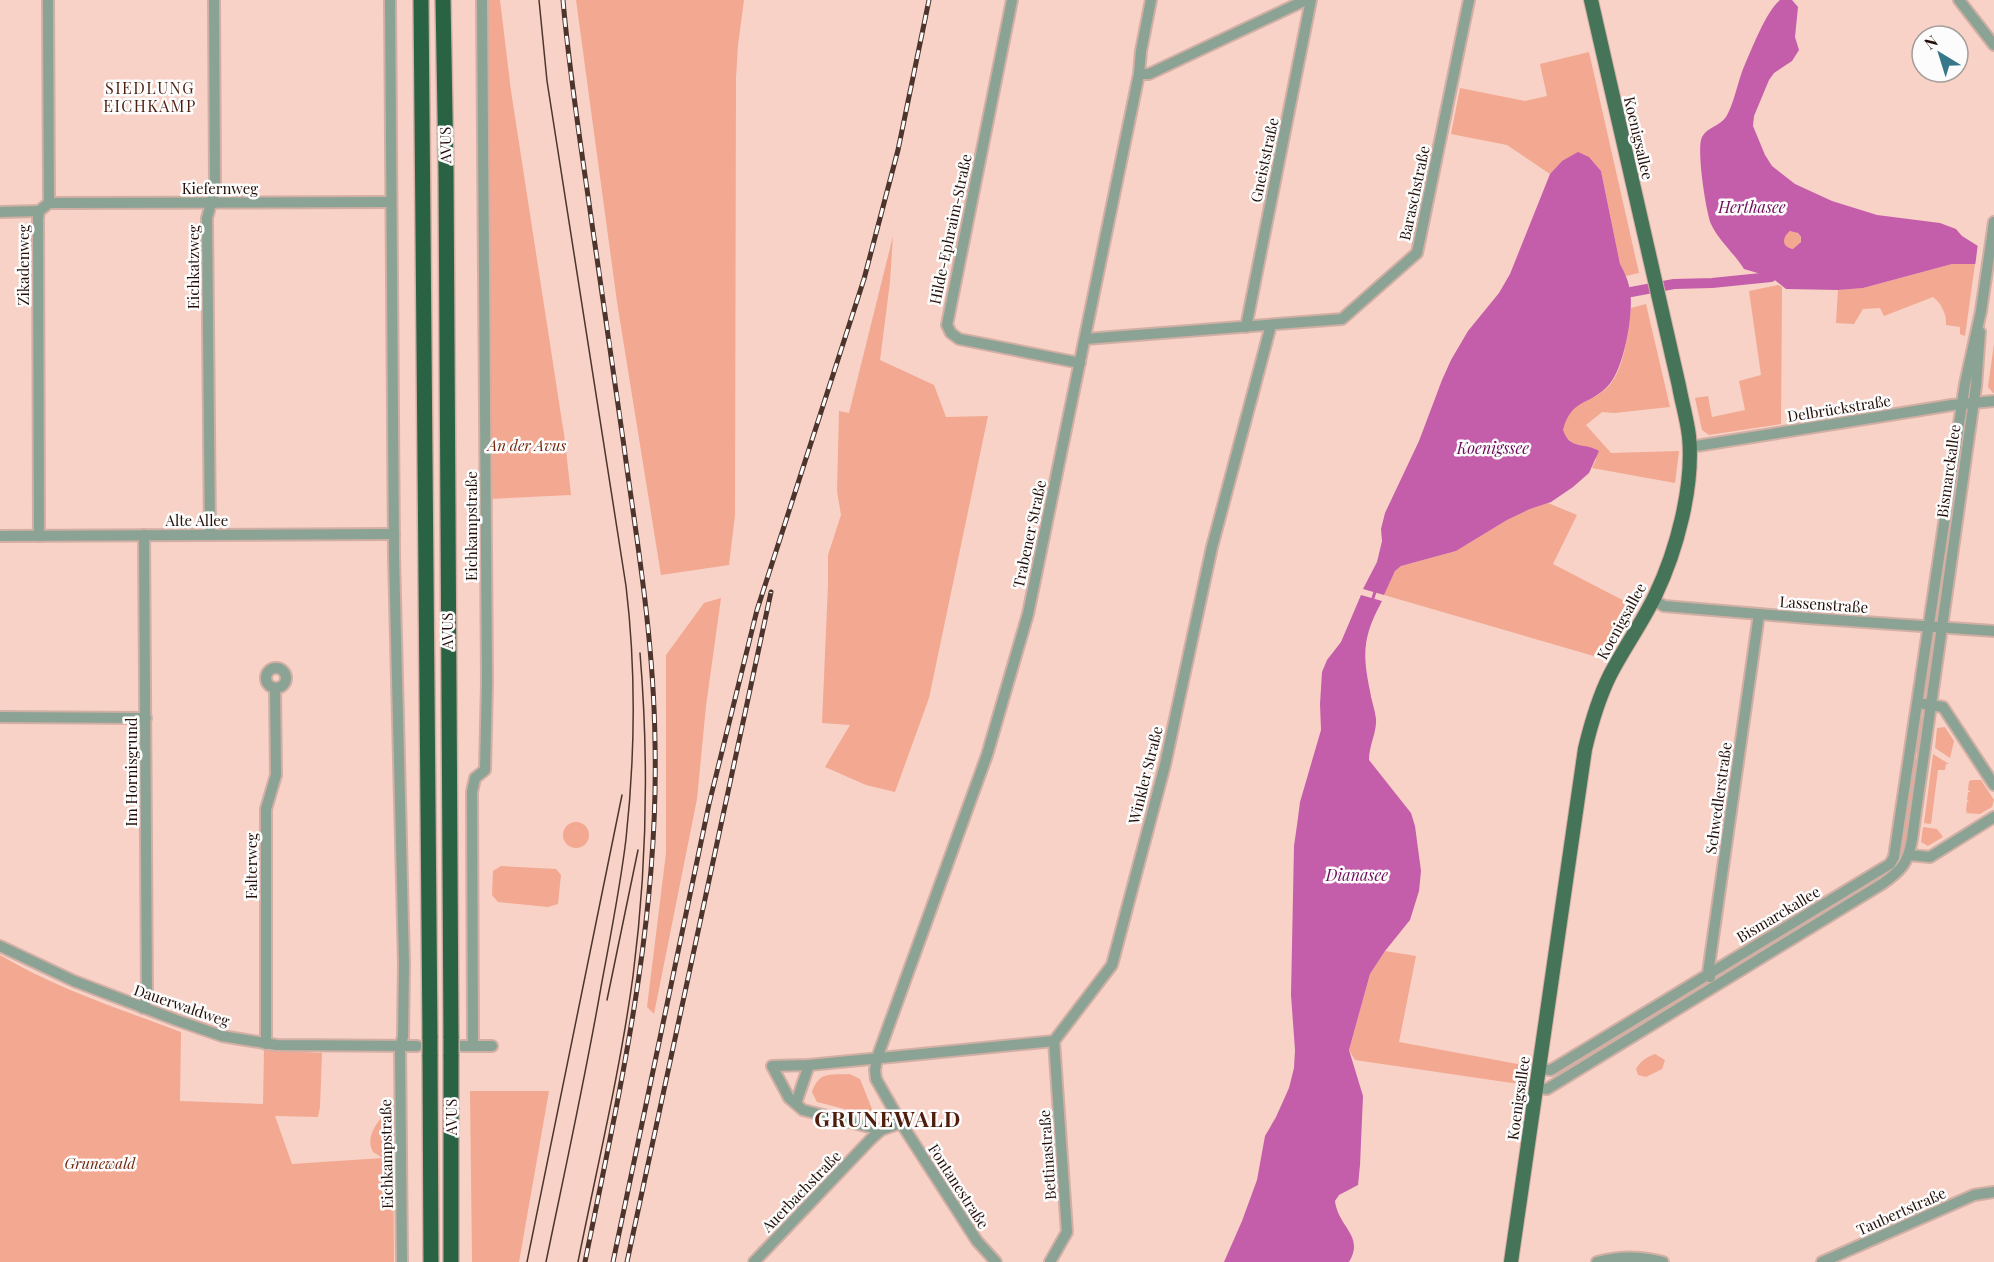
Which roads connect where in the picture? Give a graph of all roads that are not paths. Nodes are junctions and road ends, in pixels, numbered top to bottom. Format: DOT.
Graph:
graph roads {
  1 [pos="48,0"];
  2 [pos="214,0"];
  3 [pos="390,0"];
  4 [pos="422,0"];
  5 [pos="445,0"];
  6 [pos="482,0"];
  7 [pos="1012,0"];
  8 [pos="1151,0"];
  9 [pos="1306,0"];
  10 [pos="1311,0"];
  11 [pos="1469,0"];
  12 [pos="1591,0"];
  13 [pos="1959,0"];
  14 [pos="1994,45"];
  15 [pos="1139,74"];
  16 [pos="390,202"];
  17 [pos="49,203"];
  18 [pos="211,203"];
  19 [pos="39,211"];
  20 [pos="0,212"];
  21 [pos="1994,222"];
  22 [pos="1271,325"];
  23 [pos="1246,327"];
  24 [pos="1085,339"];
  25 [pos="1080,363"];
  26 [pos="1994,401"];
  27 [pos="1967,403"];
  28 [pos="1690,447"];
  29 [pos="394,534"];
  30 [pos="144,535"];
  31 [pos="210,535"];
  32 [pos="0,536"];
  33 [pos="39,536"];
  34 [pos="1653,600"];
  35 [pos="1759,614"];
  36 [pos="1929,626"];
  37 [pos="1943,627"];
  38 [pos="1994,631"];
  39 [pos="275,688"];
  40 [pos="1918,703"];
  41 [pos="1930,705"];
  42 [pos="0,717"];
  43 [pos="146,718"];
  44 [pos="1994,785"];
  45 [pos="1994,817"];
  46 [pos="1909,855"];
  47 [pos="0,946"];
  48 [pos="1708,973"];
  49 [pos="1715,985"];
  50 [pos="143,1008"];
  51 [pos="1054,1041"];
  52 [pos="266,1044"];
  53 [pos="400,1046"];
  54 [pos="426,1046"];
  55 [pos="459,1046"];
  56 [pos="492,1046"];
  57 [pos="877,1058"];
  58 [pos="809,1065"];
  59 [pos="1539,1069"];
  60 [pos="1537,1088"];
  61 [pos="795,1103"];
  62 [pos="901,1123"];
  63 [pos="881,1130"];
  64 [pos="1994,1192"];
  65 [pos="402,1262"];
  66 [pos="430,1262"];
  67 [pos="451,1262"];
  68 [pos="754,1262"];
  69 [pos="996,1262"];
  70 [pos="1050,1262"];
  71 [pos="1511,1262"];
  72 [pos="1597,1262"];
  73 [pos="1663,1262"];
  74 [pos="1822,1262"];
  1 -- 17 [label="street"];
  2 -- 18 [label="street, Eichkatzweg"];
  3 -- 16 [label="street, Eichkampstraße"];
  4 -- 54 [label="highway, AVUS"];
  5 -- 55 [label="highway, AVUS"];
  6 -- 55 [label="street, Eichkampstraße"];
  7 -- 25 [label="street, Hilde-Ephraim-Straße"];
  8 -- 15 [label="street, Trabener Straße"];
  9 -- 15 [label="street"];
  10 -- 23 [label="street, Gneiststraße"];
  11 -- 22 [label="street, Baraschstraße"];
  12 -- 28 [label="main road, Koenigsallee"];
  13 -- 14 [label="street"];
  15 -- 24 [label="street, Trabener Straße"];
  16 -- 18 [label="street, Kiefernweg"];
  16 -- 29 [label="street, Eichkampstraße"];
  17 -- 18 [label="street, Kiefernweg"];
  17 -- 19 [label="street, Zikadenweg"];
  18 -- 31 [label="street, Eichkatzweg"];
  19 -- 20 [label="street"];
  19 -- 33 [label="street, Zikadenweg"];
  21 -- 27 [label="street, Bismarckallee"];
  22 -- 23 [label="street, Baraschstraße"];
  22 -- 51 [label="street, Winkler Straße"];
  23 -- 24 [label="street, Baraschstraße"];
  24 -- 25 [label="street, Trabener Straße"];
  25 -- 57 [label="street, Trabener Straße"];
  26 -- 27 [label="street, Delbrückstraße"];
  27 -- 28 [label="street, Delbrückstraße"];
  27 -- 36 [label="street, Bismarckallee"];
  27 -- 37 [label="street, Bismarckallee"];
  28 -- 34 [label="main road, Koenigsallee"];
  29 -- 31 [label="street, Alte Allee"];
  29 -- 53 [label="street, Eichkampstraße"];
  30 -- 31 [label="street, Alte Allee"];
  30 -- 33 [label="street, Alte Allee"];
  30 -- 43 [label="street, Im Hornisgrund"];
  32 -- 33 [label="street, Alte Allee"];
  34 -- 35 [label="street, Lassenstraße"];
  34 -- 59 [label="main road, Koenigsallee"];
  35 -- 36 [label="street, Lassenstraße"];
  35 -- 48 [label="street, Schwedlerstraße"];
  36 -- 37 [label="street, Lassenstraße"];
  36 -- 40 [label="street, Bismarckallee"];
  37 -- 38 [label="street, Lassenstraße"];
  37 -- 41 [label="street, Bismarckallee"];
  39 -- 52 [label="street, Falterweg"];
  40 -- 41 [label="street"];
  40 -- 48 [label="street, Bismarckallee"];
  41 -- 44 [label="street"];
  41 -- 46 [label="street, Bismarckallee"];
  42 -- 43 [label="street"];
  43 -- 50 [label="street, Im Hornisgrund"];
  45 -- 46 [label="street"];
  46 -- 49 [label="street, Bismarckallee"];
  47 -- 50 [label="street, Dauerwaldweg"];
  48 -- 49 [label="street"];
  48 -- 59 [label="street, Bismarckallee"];
  49 -- 60 [label="street, Bismarckallee"];
  50 -- 52 [label="street, Dauerwaldweg"];
  51 -- 57 [label="street"];
  51 -- 70 [label="street, Bettinastraße"];
  52 -- 53 [label="street, Dauerwaldweg"];
  53 -- 54 [label="street"];
  53 -- 65 [label="street, Eichkampstraße"];
  54 -- 66 [label="highway, AVUS"];
  55 -- 56 [label="street"];
  55 -- 67 [label="highway, AVUS"];
  57 -- 58 [label="street"];
  57 -- 62 [label="street, Fontanestraße"];
  58 -- 61 [label="street"];
  58 -- 61 [label="street"];
  59 -- 60 [label="main road, Koenigsallee"];
  60 -- 71 [label="main road, Koenigsallee"];
  61 -- 63 [label="street"];
  62 -- 63 [label="street, Auerbachstraße"];
  62 -- 69 [label="street, Fontanestraße"];
  63 -- 68 [label="street, Auerbachstraße"];
  64 -- 74 [label="street, Taubertstraße"];
  72 -- 73 [label="street"];
}
